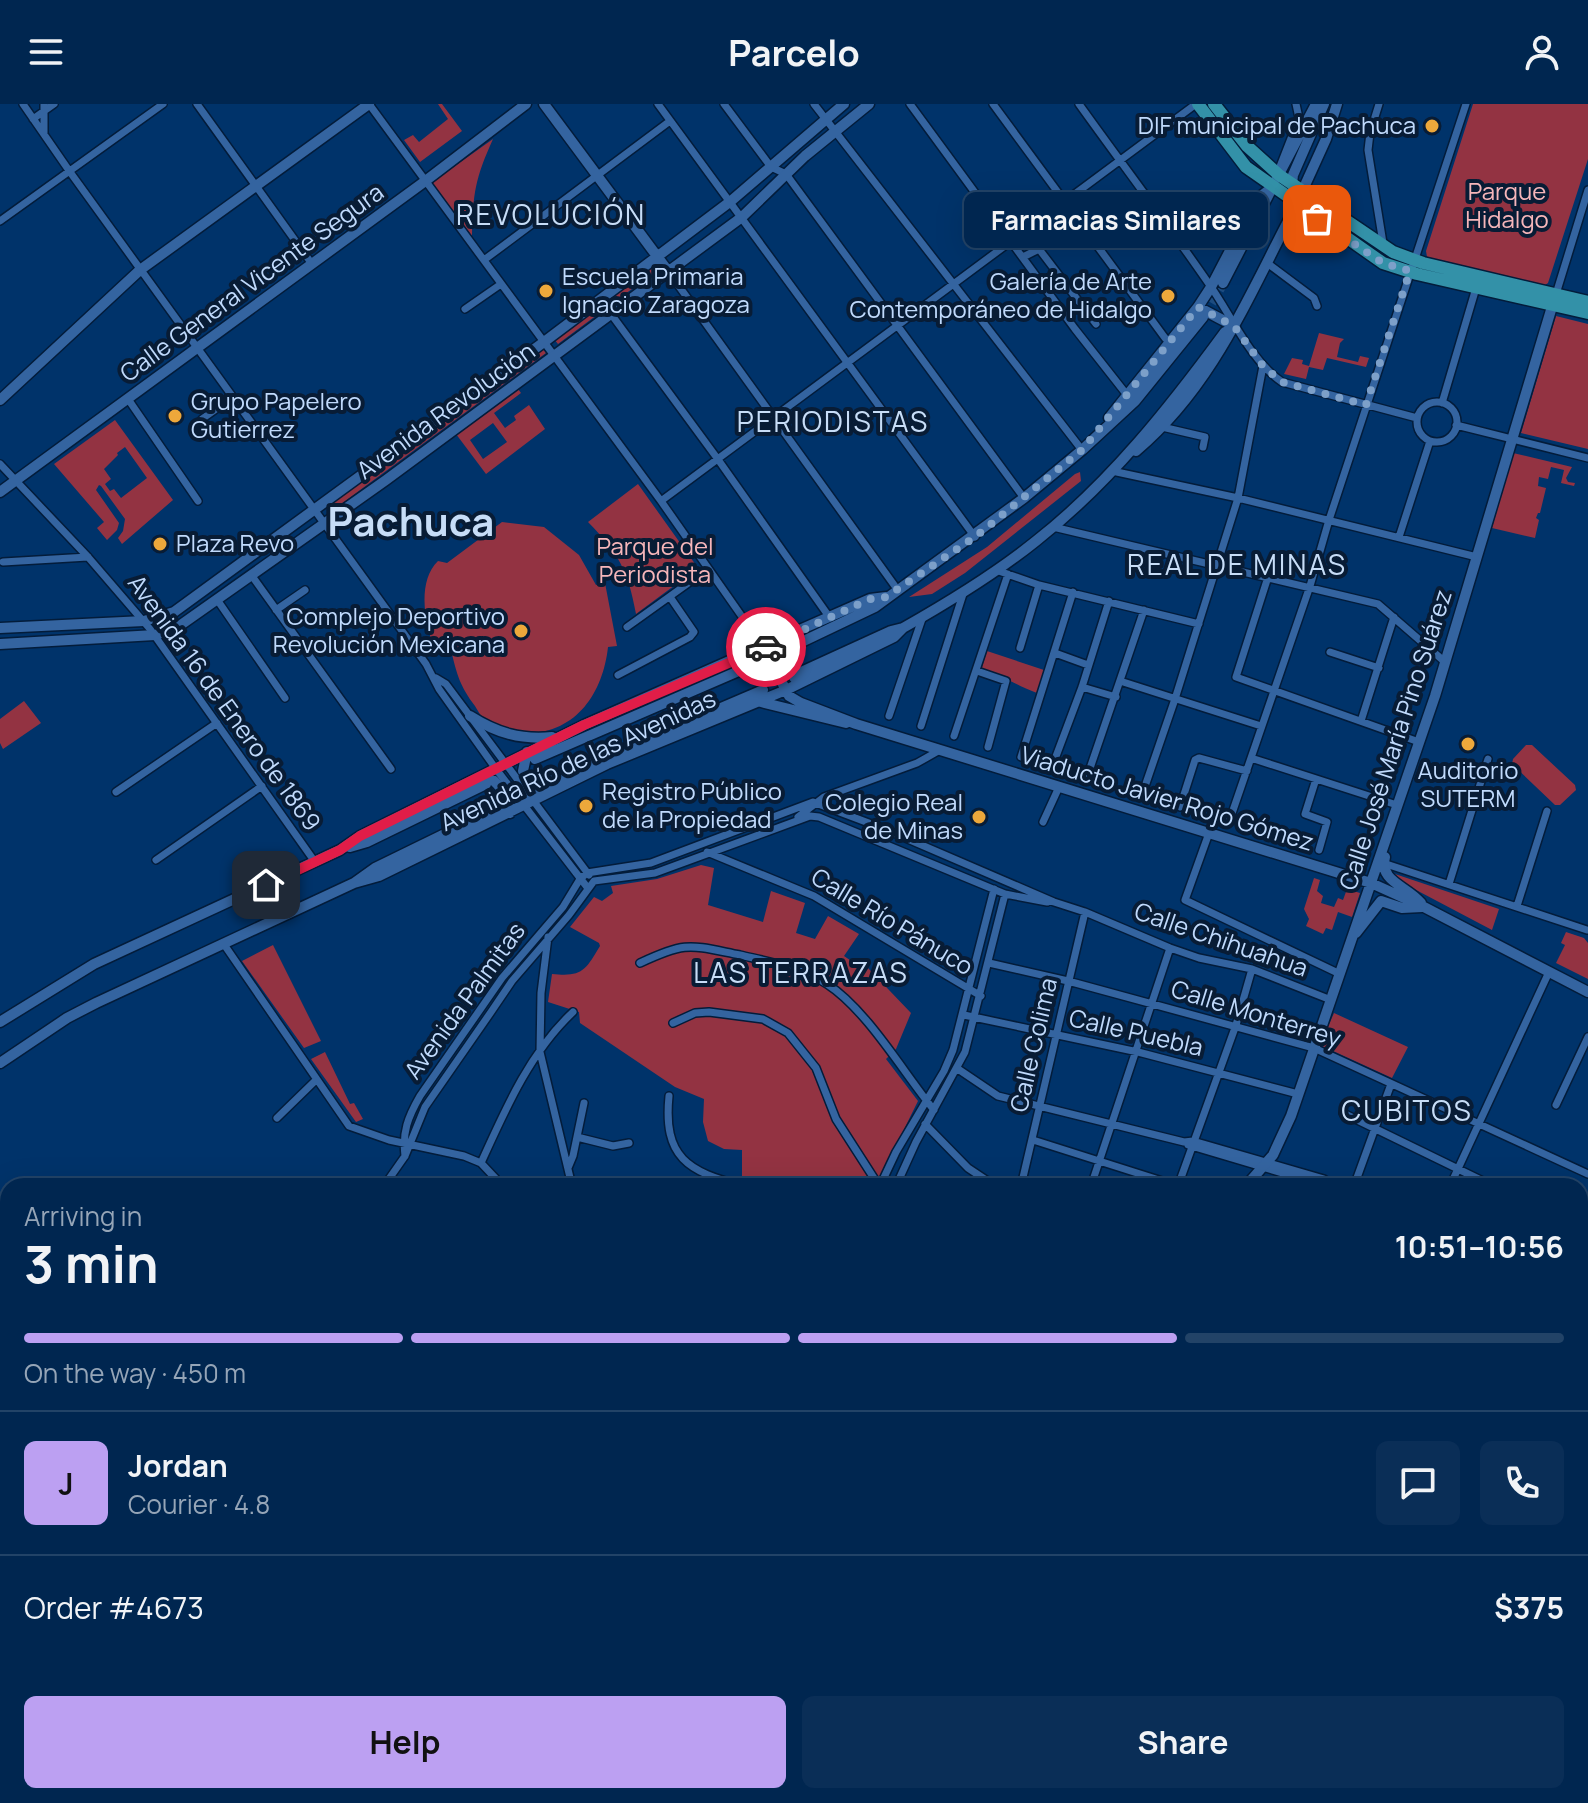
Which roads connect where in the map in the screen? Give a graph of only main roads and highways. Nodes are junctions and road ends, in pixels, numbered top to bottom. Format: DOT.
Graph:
graph roads {
  1 [pos="369,104"];
  2 [pos="526,104"];
  3 [pos="544,104"];
  4 [pos="844,104"];
  5 [pos="869,104"];
  6 [pos="1197,104"];
  7 [pos="1214,104"];
  8 [pos="1316,104"];
  9 [pos="1324,104"];
  10 [pos="1337,104"];
  11 [pos="1276,181"];
  12 [pos="1306,183"];
  13 [pos="1292,184"];
  14 [pos="1317,201"];
  15 [pos="1297,204"];
  16 [pos="657,256"];
  17 [pos="1412,266"];
  18 [pos="668,271"];
  19 [pos="1223,283"];
  20 [pos="1554,299"];
  21 [pos="1588,302"];
  22 [pos="1200,312"];
  23 [pos="1588,313"];
  24 [pos="1230,329"];
  25 [pos="0,400"];
  26 [pos="1085,447"];
  27 [pos="1115,468"];
  28 [pos="0,492"];
  29 [pos="886,597"];
  30 [pos="0,628"];
  31 [pos="0,644"];
  32 [pos="785,644"];
  33 [pos="764,648"];
  34 [pos="755,664"];
  35 [pos="799,678"];
  36 [pos="763,690"];
  37 [pos="786,690"];
  38 [pos="646,699"];
  39 [pos="669,700"];
  40 [pos="757,702"];
  41 [pos="636,714"];
  42 [pos="470,716"];
  43 [pos="685,722"];
  44 [pos="856,724"];
  45 [pos="558,737"];
  46 [pos="670,738"];
  47 [pos="644,740"];
  48 [pos="531,756"];
  49 [pos="485,779"];
  50 [pos="548,787"];
  51 [pos="505,810"];
  52 [pos="1381,862"];
  53 [pos="1371,883"];
  54 [pos="1424,907"];
  55 [pos="1353,936"];
  56 [pos="1588,992"];
  57 [pos="0,1022"];
  58 [pos="0,1063"];
  59 [pos="1254,1178"];
  1 -- 25 [label="main road"];
  2 -- 28 [label="main road, Calle General Vicente Segura"];
  3 -- 16 [label="main road"];
  4 -- 16 [label="main road, Avenida Revolución"];
  5 -- 18 [label="main road, Avenida Revolución"];
  6 -- 11 [label="main road"];
  7 -- 11 [label="main road"];
  8 -- 11 [label="main road"];
  9 -- 13 [label="main road"];
  10 -- 12 [label="main road"];
  11 -- 13 [label="main road"];
  11 -- 15 [label="main road"];
  11 -- 19 [label="main road"];
  11 -- 22 [label="main road"];
  13 -- 14 [label="main road"];
  13 -- 15 [label="main road"];
  14 -- 15 [label="main road"];
  14 -- 17 [label="main road"];
  15 -- 17 [label="main road"];
  15 -- 24 [label="main road"];
  16 -- 18 [label="main road"];
  16 -- 30 [label="main road, Avenida Revolución"];
  17 -- 20 [label="main road"];
  17 -- 20 [label="main road"];
  18 -- 31 [label="main road, Avenida Revolución"];
  20 -- 21 [label="main road"];
  20 -- 23 [label="main road"];
  20 -- 52 [label="main road, Calle José María Pino Suárez"];
  22 -- 24 [label="main road"];
  22 -- 26 [label="main road"];
  22 -- 26 [label="main road"];
  24 -- 27 [label="main road"];
  24 -- 27 [label="main road"];
  26 -- 29 [label="main road"];
  27 -- 35 [label="main road, Avenida Río de las Avenidas"];
  29 -- 32 [label="main road"];
  29 -- 32 [label="main road"];
  32 -- 33 [label="main road"];
  32 -- 35 [label="main road"];
  33 -- 37 [label="main road"];
  33 -- 38 [label="main road"];
  34 -- 39 [label="main road"];
  35 -- 37 [label="main road, Avenida Río de las Avenidas"];
  36 -- 43 [label="main road"];
  37 -- 40 [label="main road, Avenida Río de las Avenidas"];
  37 -- 44 [label="main road, Viaducto Javier Rojo Gómez"];
  38 -- 39 [label="main road"];
  38 -- 41 [label="main road"];
  38 -- 45 [label="main road"];
  39 -- 41 [label="main road"];
  40 -- 44 [label="main road, Viaducto Javier Rojo Gómez"];
  40 -- 46 [label="main road, Avenida Río de las Avenidas"];
  41 -- 48 [label="main road"];
  42 -- 45 [label="main road"];
  43 -- 46 [label="main road"];
  43 -- 47 [label="main road"];
  44 -- 53 [label="main road, Viaducto Javier Rojo Gómez"];
  45 -- 48 [label="main road"];
  46 -- 47 [label="main road"];
  46 -- 50 [label="main road, Avenida Río de las Avenidas"];
  47 -- 50 [label="main road"];
  48 -- 49 [label="main road"];
  48 -- 50 [label="main road"];
  49 -- 51 [label="main road"];
  49 -- 57 [label="main road"];
  50 -- 51 [label="main road, Avenida Río de las Avenidas"];
  51 -- 58 [label="main road, Avenida Río de las Avenidas"];
  52 -- 53 [label="main road, Calle José María Pino Suárez"];
  52 -- 54 [label="main road"];
  53 -- 54 [label="main road, Viaducto Javier Rojo Gómez"];
  53 -- 55 [label="main road, Calle José María Pino Suárez"];
  54 -- 55 [label="main road"];
  54 -- 56 [label="main road, Viaducto Javier Rojo Gómez"];
  55 -- 59 [label="main road, Calle José María Pino Suárez"];
}
